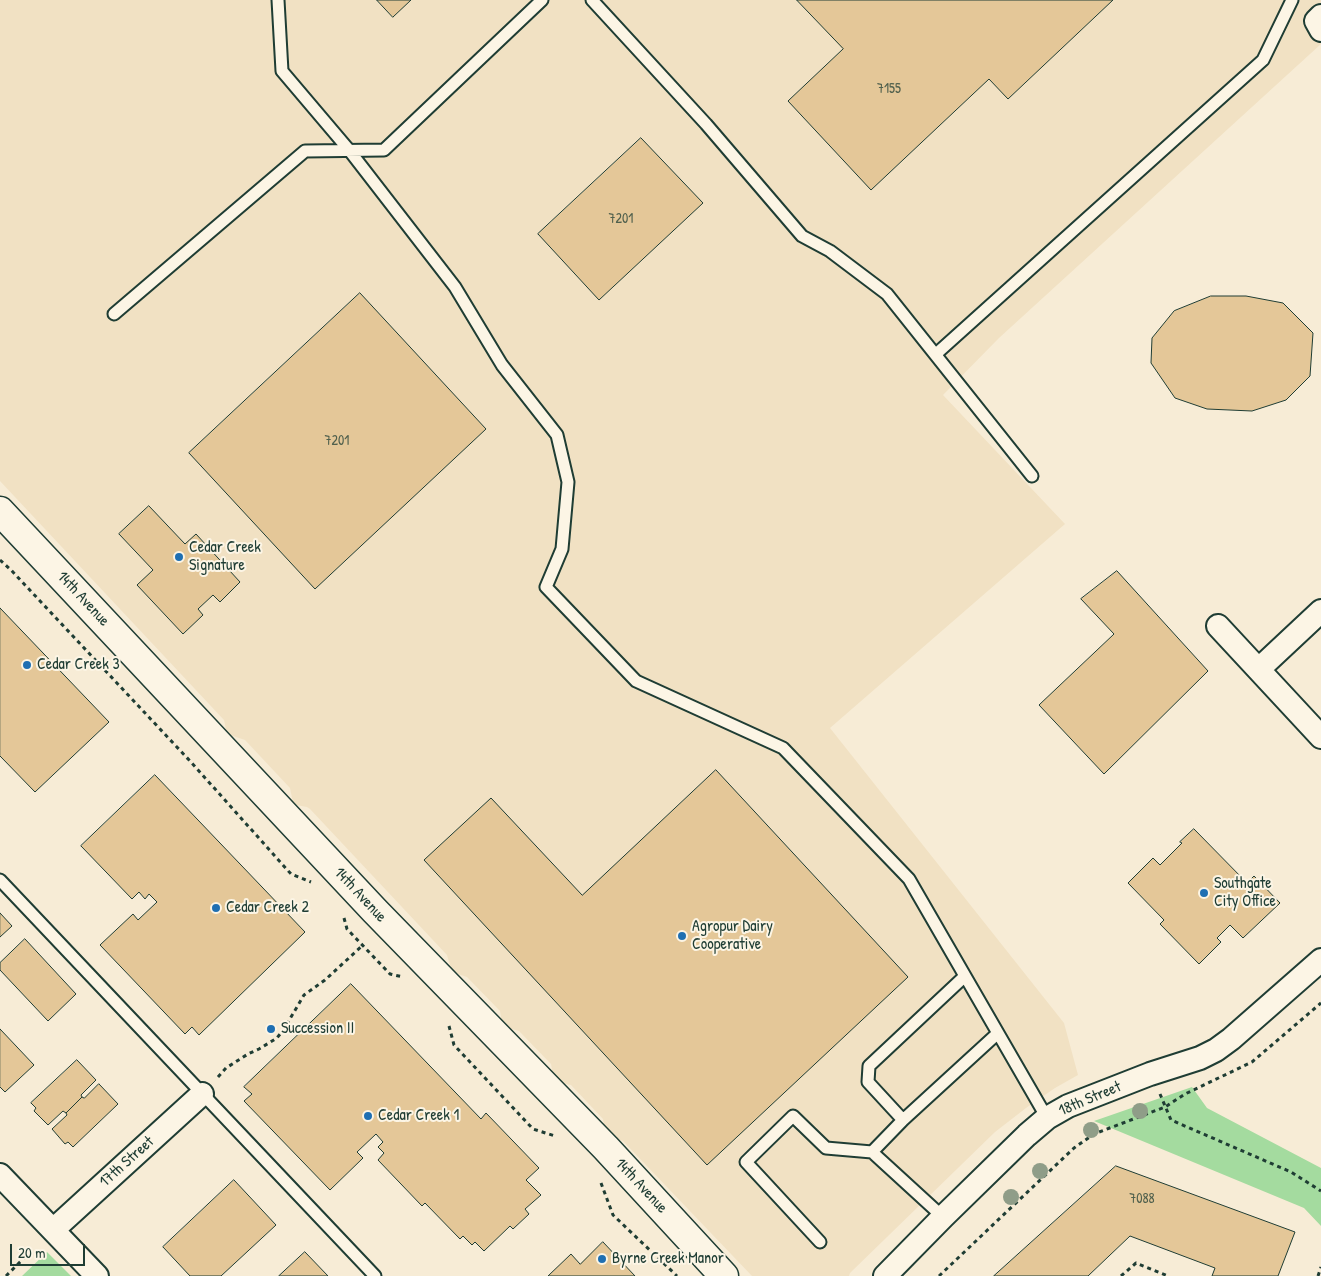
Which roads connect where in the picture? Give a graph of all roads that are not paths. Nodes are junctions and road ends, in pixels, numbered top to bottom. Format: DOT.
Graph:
graph roads {
  1 [pos="278,0"];
  2 [pos="542,0"];
  3 [pos="592,0"];
  4 [pos="1292,0"];
  5 [pos="349,150"];
  6 [pos="114,314"];
  7 [pos="936,354"];
  8 [pos="1032,476"];
  9 [pos="0,510"];
  10 [pos="1321,611"];
  11 [pos="1218,626"];
  12 [pos="1259,669"];
  13 [pos="1321,737"];
  14 [pos="0,880"];
  15 [pos="1321,960"];
  16 [pos="965,976"];
  17 [pos="998,1033"];
  18 [pos="202,1094"];
  19 [pos="1047,1118"];
  20 [pos="903,1120"];
  21 [pos="872,1152"];
  22 [pos="0,1175"];
  23 [pos="942,1218"];
  24 [pos="52,1230"];
  25 [pos="820,1242"];
  26 [pos="97,1276"];
  27 [pos="375,1276"];
  28 [pos="724,1276"];
  29 [pos="885,1276"];
  1 -- 5 [label="lane"];
  2 -- 5 [label="lane"];
  3 -- 7 [label="lane"];
  4 -- 7 [label="lane"];
  5 -- 6 [label="lane"];
  5 -- 16 [label="lane"];
  7 -- 8 [label="lane"];
  9 -- 28 [label="street, 14th Avenue"];
  10 -- 12 [label="street"];
  11 -- 12 [label="street"];
  12 -- 13 [label="street"];
  14 -- 18 [label="lane"];
  15 -- 19 [label="street, 18th Street"];
  16 -- 17 [label="lane"];
  16 -- 20 [label="lane"];
  17 -- 19 [label="lane"];
  17 -- 20 [label="lane"];
  18 -- 24 [label="street, 17th Street"];
  18 -- 27 [label="lane"];
  19 -- 23 [label="street, 18th Street"];
  20 -- 21 [label="lane"];
  21 -- 23 [label="lane"];
  21 -- 25 [label="lane"];
  22 -- 24 [label="street"];
  23 -- 29 [label="street, 18th Street"];
  24 -- 26 [label="street"];
}
